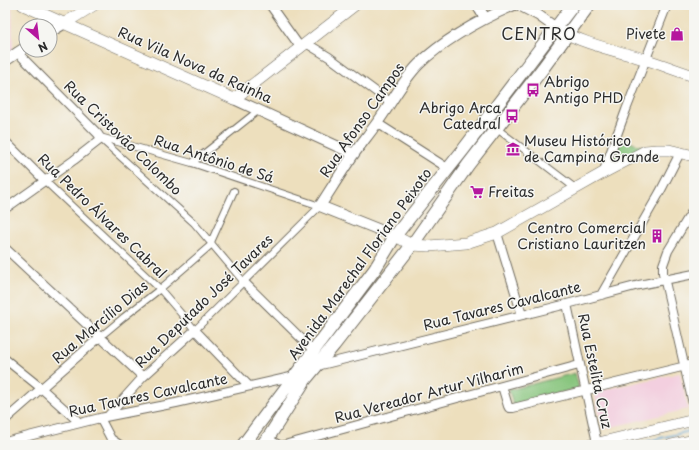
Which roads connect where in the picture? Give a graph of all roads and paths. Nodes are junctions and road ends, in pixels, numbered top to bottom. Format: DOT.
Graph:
graph roads {
  1 [pos="23,5"];
  2 [pos="84,5"];
  3 [pos="94,5"];
  4 [pos="270,5"];
  5 [pos="355,5"];
  6 [pos="477,5"];
  7 [pos="514,5"];
  8 [pos="519,5"];
  9 [pos="574,5"];
  10 [pos="589,5"];
  11 [pos="668,5"];
  12 [pos="485,18"];
  13 [pos="62,22"];
  14 [pos="58,25"];
  15 [pos="556,28"];
  16 [pos="567,35"];
  17 [pos="303,45"];
  18 [pos="17,52"];
  19 [pos="645,59"];
  20 [pos="5,60"];
  21 [pos="694,76"];
  22 [pos="234,98"];
  23 [pos="390,102"];
  24 [pos="259,110"];
  25 [pos="377,122"];
  26 [pos="496,128"];
  27 [pos="101,138"];
  28 [pos="5,140"];
  29 [pos="680,153"];
  30 [pos="354,154"];
  31 [pos="694,156"];
  32 [pos="192,163"];
  33 [pos="449,169"];
  34 [pos="603,173"];
  35 [pos="45,181"];
  36 [pos="575,188"];
  37 [pos="234,191"];
  38 [pos="320,206"];
  39 [pos="694,208"];
  40 [pos="5,209"];
  41 [pos="497,233"];
  42 [pos="395,236"];
  43 [pos="212,243"];
  44 [pos="412,245"];
  45 [pos="5,248"];
  46 [pos="694,274"];
  47 [pos="664,280"];
  48 [pos="243,281"];
  49 [pos="160,289"];
  50 [pos="601,295"];
  51 [pos="567,304"];
  52 [pos="522,315"];
  53 [pos="194,330"];
  54 [pos="100,337"];
  55 [pos="314,351"];
  56 [pos="5,359"];
  57 [pos="694,364"];
  58 [pos="580,365"];
  59 [pos="316,366"];
  60 [pos="685,366"];
  61 [pos="143,377"];
  62 [pos="300,378"];
  63 [pos="249,386"];
  64 [pos="502,386"];
  65 [pos="41,388"];
  66 [pos="586,390"];
  67 [pos="694,408"];
  68 [pos="104,417"];
  69 [pos="5,420"];
  70 [pos="694,420"];
  71 [pos="80,423"];
  72 [pos="694,440"];
  73 [pos="266,441"];
  74 [pos="5,442"];
  75 [pos="594,444"];
  76 [pos="120,445"];
  77 [pos="243,445"];
  78 [pos="250,445"];
  79 [pos="279,445"];
  80 [pos="284,445"];
  81 [pos="671,445"];
  1 -- 13 [label="main road, Rua Vila Nova da Rainha"];
  2 -- 13 [label="main road"];
  3 -- 13 [label="main road"];
  4 -- 17 [label="street"];
  5 -- 17 [label="main road"];
  6 -- 12 [label="street"];
  7 -- 12 [label="street, Rua Afonso Campos"];
  8 -- 15 [label="street"];
  9 -- 15 [label="main road, Avenida Marechal Floriano Peixoto"];
  10 -- 16 [label="main road, Avenida Marechal Floriano Peixoto"];
  11 -- 19 [label="street"];
  12 -- 23 [label="street, Rua Afonso Campos"];
  13 -- 14 [label="street"];
  13 -- 22 [label="main road, Rua Vila Nova da Rainha"];
  15 -- 16 [label="main road"];
  15 -- 33 [label="main road, Avenida Marechal Floriano Peixoto"];
  16 -- 19 [label="main road"];
  16 -- 26 [label="main road, Avenida Marechal Floriano Peixoto"];
  17 -- 22 [label="main road"];
  17 -- 23 [label="street"];
  18 -- 20 [label="street"];
  18 -- 27 [label="street, Rua Cristovão Colombo"];
  19 -- 21 [label="main road"];
  19 -- 34 [label="street"];
  22 -- 24 [label="street, Rua Vila Nova da Rainha"];
  23 -- 25 [label="street, Rua Afonso Campos"];
  24 -- 30 [label="street, Rua Vila Nova da Rainha"];
  24 -- 32 [label="street"];
  25 -- 30 [label="street, Rua Afonso Campos"];
  25 -- 33 [label="street"];
  26 -- 36 [label="street"];
  26 -- 44 [label="main road, Avenida Marechal Floriano Peixoto"];
  27 -- 32 [label="street, Rua Antônio de Sá"];
  27 -- 35 [label="street"];
  27 -- 43 [label="street, Rua Cristovão Colombo"];
  28 -- 35 [label="street, Rua Pedro Álvares Cabral"];
  29 -- 31 [label="main road"];
  29 -- 34 [label="main road"];
  29 -- 50 [label="street"];
  30 -- 38 [label="street, Rua Afonso Campos"];
  32 -- 38 [label="street, Rua Antônio de Sá"];
  33 -- 42 [label="main road, Avenida Marechal Floriano Peixoto"];
  34 -- 36 [label="main road"];
  35 -- 40 [label="street"];
  35 -- 49 [label="street, Rua Pedro Álvares Cabral"];
  36 -- 41 [label="main road"];
  37 -- 43 [label="street"];
  38 -- 42 [label="street"];
  38 -- 48 [label="street, Rua Deputado José Tavares"];
  39 -- 47 [label="street"];
  41 -- 44 [label="main road"];
  41 -- 52 [label="street"];
  42 -- 44 [label="main road"];
  42 -- 55 [label="main road, Avenida Marechal Floriano Peixoto"];
  43 -- 48 [label="street, Rua Cristovão Colombo"];
  43 -- 49 [label="street, Rua Marcílio Dias"];
  44 -- 59 [label="main road, Avenida Marechal Floriano Peixoto"];
  45 -- 54 [label="street"];
  46 -- 47 [label="street, Rua Tavares Cavalcante"];
  47 -- 50 [label="street, Rua Tavares Cavalcante"];
  47 -- 60 [label="street"];
  48 -- 53 [label="street, Rua Deputado José Tavares"];
  48 -- 55 [label="street, Rua Cristovão Colombo"];
  49 -- 53 [label="street, Rua Pedro Álvares Cabral"];
  49 -- 54 [label="street, Rua Marcílio Dias"];
  50 -- 51 [label="street, Rua Tavares Cavalcante"];
  51 -- 52 [label="street, Rua Tavares Cavalcante"];
  51 -- 58 [label="street, Rua Estelita Cruz"];
  52 -- 59 [label="street, Rua Tavares Cavalcante"];
  53 -- 61 [label="street, Rua Deputado José Tavares"];
  53 -- 63 [label="street"];
  54 -- 61 [label="street"];
  54 -- 65 [label="street, Rua Marcílio Dias"];
  55 -- 62 [label="main road, Avenida Marechal Floriano Peixoto"];
  56 -- 65 [label="street"];
  57 -- 60 [label="street"];
  58 -- 64 [label="street, Rua Vereador Artur Vilharim"];
  58 -- 66 [label="street, Rua Estelita Cruz"];
  59 -- 62 [label="main road, Avenida Marechal Floriano Peixoto"];
  60 -- 66 [label="street"];
  60 -- 67 [label="street"];
  61 -- 68 [label="street, Rua Deputado José Tavares"];
  62 -- 63 [label="street, Rua Tavares Cavalcante"];
  62 -- 73 [label="main road, Avenida Marechal Floriano Peixoto"];
  62 -- 77 [label="main road, Avenida Marechal Floriano Peixoto"];
  62 -- 78 [label="main road"];
  63 -- 68 [label="street, Rua Tavares Cavalcante"];
  64 -- 66 [label="street"];
  64 -- 80 [label="street, Rua Vereador Artur Vilharim"];
  65 -- 69 [label="street, Rua Marcílio Dias"];
  65 -- 71 [label="street"];
  66 -- 75 [label="street, Rua Estelita Cruz"];
  68 -- 71 [label="street, Rua Tavares Cavalcante"];
  68 -- 76 [label="street"];
  70 -- 75 [label="main road"];
  71 -- 74 [label="street, Rua Tavares Cavalcante"];
  72 -- 81 [label="main road"];
  73 -- 79 [label="street"];
}
